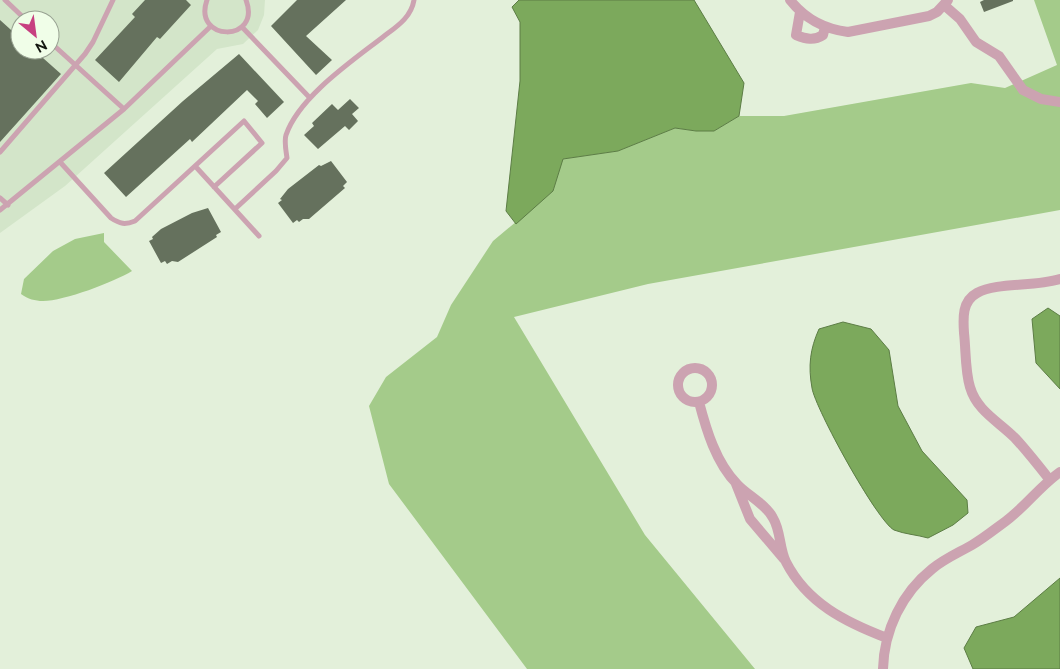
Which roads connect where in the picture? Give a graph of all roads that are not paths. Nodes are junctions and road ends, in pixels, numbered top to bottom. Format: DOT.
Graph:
graph roads {
  1 [pos="5,0"];
  2 [pos="113,0"];
  3 [pos="207,0"];
  4 [pos="246,0"];
  5 [pos="414,0"];
  6 [pos="790,0"];
  7 [pos="946,3"];
  8 [pos="16,10"];
  9 [pos="800,12"];
  10 [pos="210,26"];
  11 [pos="242,27"];
  12 [pos="825,27"];
  13 [pos="60,51"];
  14 [pos="76,66"];
  15 [pos="310,98"];
  16 [pos="1060,102"];
  17 [pos="124,110"];
  18 [pos="0,152"];
  19 [pos="60,162"];
  20 [pos="196,167"];
  21 [pos="214,187"];
  22 [pos="0,198"];
  23 [pos="8,205"];
  24 [pos="235,209"];
  25 [pos="0,210"];
  26 [pos="258,236"];
  27 [pos="1060,278"];
  28 [pos="698,402"];
  29 [pos="1060,472"];
  30 [pos="1049,479"];
  31 [pos="736,483"];
  32 [pos="785,560"];
  33 [pos="887,638"];
  34 [pos="883,669"];
  1 -- 8 [label="lane"];
  2 -- 14 [label="lane"];
  3 -- 10 [label="lane"];
  4 -- 11 [label="lane"];
  5 -- 15 [label="lane"];
  6 -- 9 [label="street"];
  7 -- 12 [label="street"];
  7 -- 16 [label="street"];
  9 -- 12 [label="street"];
  9 -- 12 [label="street"];
  10 -- 11 [label="lane"];
  10 -- 17 [label="lane"];
  11 -- 15 [label="lane"];
  13 -- 14 [label="lane"];
  14 -- 17 [label="lane"];
  14 -- 18 [label="lane"];
  15 -- 24 [label="lane"];
  17 -- 19 [label="lane"];
  19 -- 20 [label="lane"];
  19 -- 23 [label="lane"];
  20 -- 21 [label="lane"];
  20 -- 21 [label="lane"];
  21 -- 24 [label="lane"];
  22 -- 23 [label="lane"];
  23 -- 25 [label="lane"];
  24 -- 26 [label="lane"];
  27 -- 30 [label="street"];
  28 -- 31 [label="street"];
  29 -- 30 [label="street"];
  30 -- 33 [label="street"];
  31 -- 32 [label="street"];
  31 -- 32 [label="street"];
  32 -- 33 [label="street"];
  33 -- 34 [label="street"];
}
